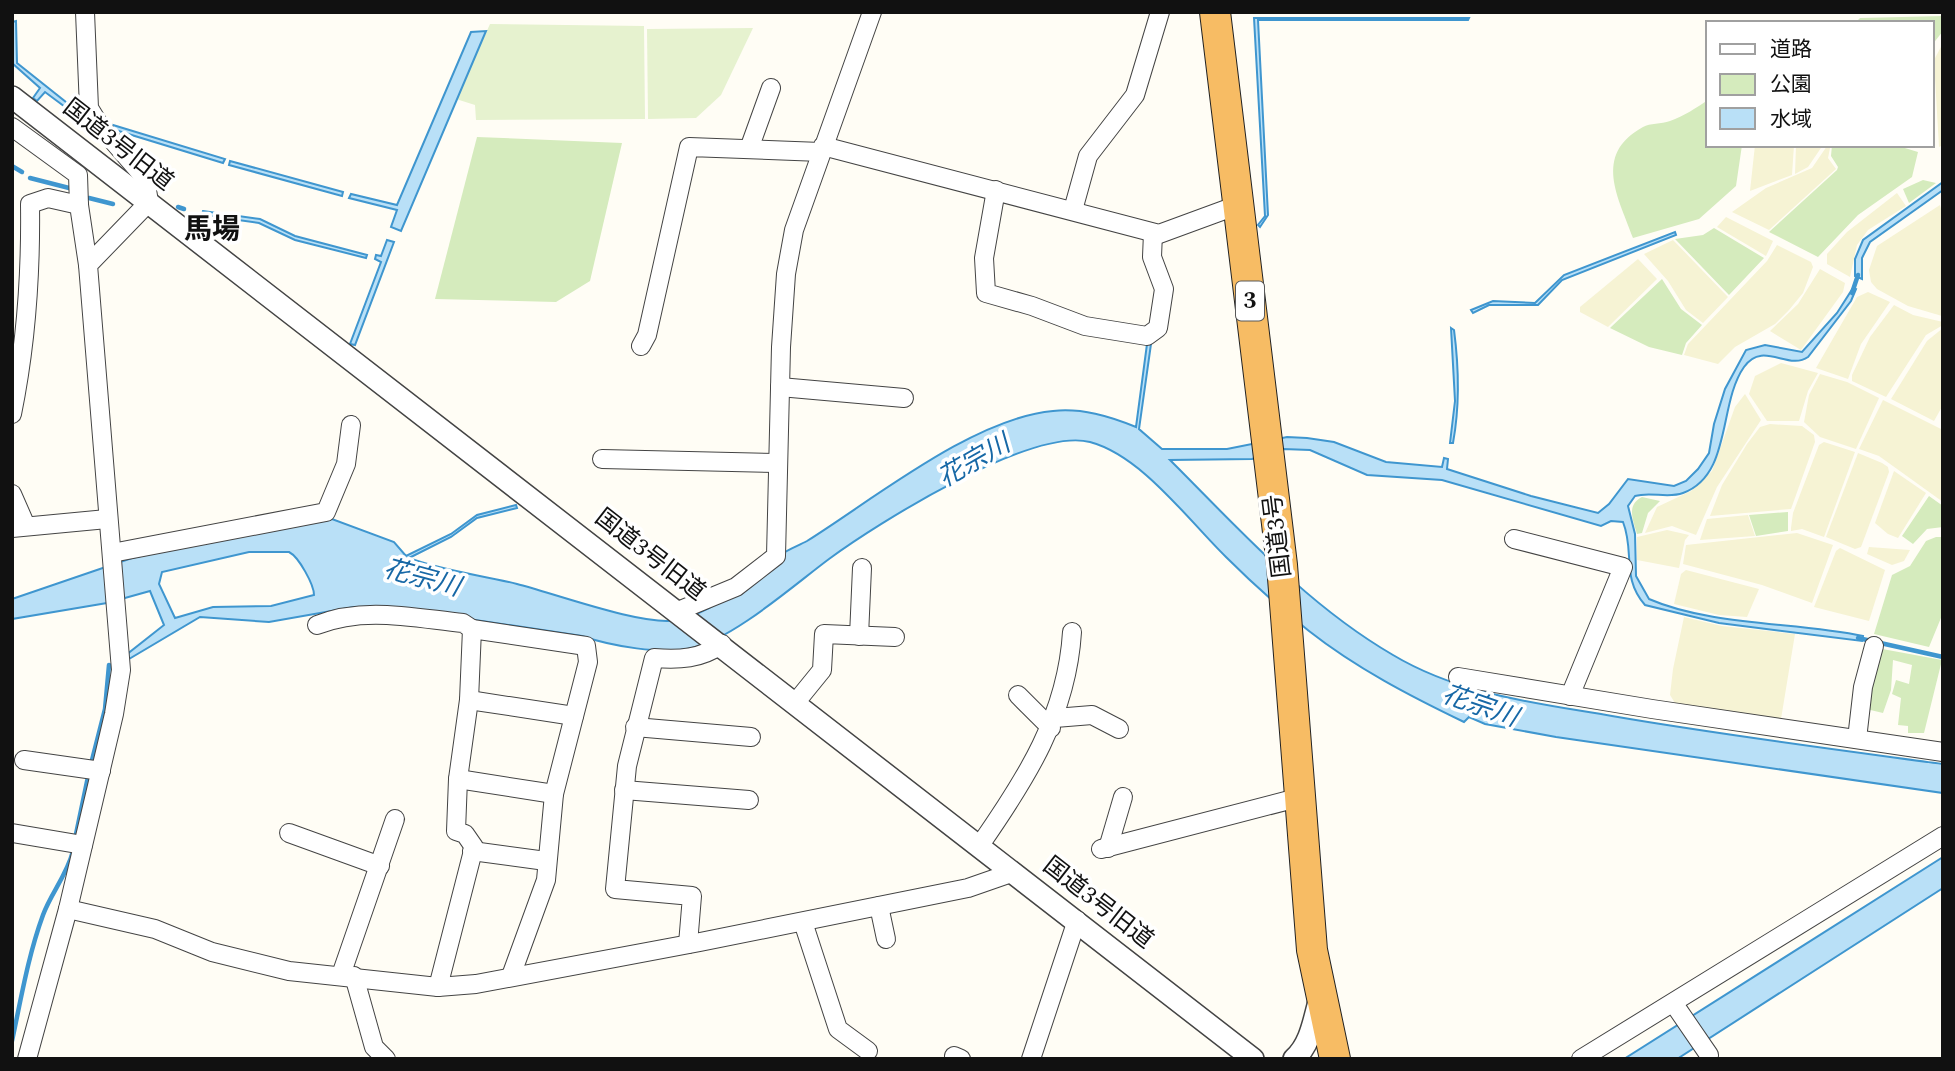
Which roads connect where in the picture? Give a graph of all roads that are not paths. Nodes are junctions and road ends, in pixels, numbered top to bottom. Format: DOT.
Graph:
graph roads {
  1 [pos="85,12"];
  2 [pos="872,12"];
  3 [pos="1160,12"];
  4 [pos="1217,25"];
  5 [pos="771,88"];
  6 [pos="12,97"];
  7 [pos="12,127"];
  8 [pos="749,149"];
  9 [pos="822,149"];
  10 [pos="996,190"];
  11 [pos="149,202"];
  12 [pos="79,205"];
  13 [pos="1238,205"];
  14 [pos="1073,210"];
  15 [pos="1153,233"];
  16 [pos="89,265"];
  17 [pos="641,345"];
  18 [pos="780,387"];
  19 [pos="904,398"];
  20 [pos="12,414"];
  21 [pos="351,425"];
  22 [pos="602,459"];
  23 [pos="778,463"];
  24 [pos="12,494"];
  25 [pos="107,519"];
  26 [pos="19,527"];
  27 [pos="1525,538"];
  28 [pos="112,554"];
  29 [pos="863,568"];
  30 [pos="680,612"];
  31 [pos="317,625"];
  32 [pos="472,629"];
  33 [pos="1072,632"];
  34 [pos="859,636"];
  35 [pos="895,637"];
  36 [pos="720,643"];
  37 [pos="1874,646"];
  38 [pos="1458,677"];
  39 [pos="1018,695"];
  40 [pos="1570,696"];
  41 [pos="469,700"];
  42 [pos="796,702"];
  43 [pos="574,716"];
  44 [pos="1053,723"];
  45 [pos="635,727"];
  46 [pos="1119,729"];
  47 [pos="751,737"];
  48 [pos="1857,739"];
  49 [pos="1943,752"];
  50 [pos="24,760"];
  51 [pos="101,771"];
  52 [pos="458,779"];
  53 [pos="624,790"];
  54 [pos="554,794"];
  55 [pos="1123,797"];
  56 [pos="1301,797"];
  57 [pos="749,800"];
  58 [pos="395,819"];
  59 [pos="12,833"];
  60 [pos="289,834"];
  61 [pos="1943,836"];
  62 [pos="83,845"];
  63 [pos="979,845"];
  64 [pos="472,851"];
  65 [pos="546,861"];
  66 [pos="380,866"];
  67 [pos="1014,872"];
  68 [pos="879,906"];
  69 [pos="68,909"];
  70 [pos="1077,920"];
  71 [pos="803,922"];
  72 [pos="886,939"];
  73 [pos="688,944"];
  74 [pos="348,975"];
  75 [pos="511,975"];
  76 [pos="438,987"];
  77 [pos="1321,996"];
  78 [pos="1674,1003"];
  79 [pos="854,1017"];
  80 [pos="845,1034"];
  81 [pos="868,1051"];
  82 [pos="374,1055"];
  83 [pos="1709,1055"];
  84 [pos="27,1059"];
  85 [pos="1031,1059"];
  86 [pos="1253,1059"];
  87 [pos="1294,1059"];
  88 [pos="1335,1059"];
  89 [pos="1581,1059"];
  1 -- 11 [label="street"];
  2 -- 9 [label="street"];
  3 -- 14 [label="street"];
  4 -- 13 [label="highway, 国道3号 / 3"];
  5 -- 8 [label="street"];
  6 -- 11 [label="street, 国道3号旧道"];
  7 -- 12 [label="street"];
  8 -- 9 [label="street"];
  8 -- 17 [label="street"];
  9 -- 10 [label="street"];
  9 -- 18 [label="street"];
  10 -- 14 [label="street"];
  10 -- 15 [label="street"];
  11 -- 16 [label="street"];
  11 -- 30 [label="street, 国道3号旧道"];
  12 -- 16 [label="street"];
  12 -- 20 [label="street"];
  13 -- 15 [label="street"];
  13 -- 56 [label="highway, 国道3号 / 3"];
  14 -- 15 [label="street"];
  16 -- 25 [label="street"];
  18 -- 19 [label="street"];
  18 -- 23 [label="street"];
  21 -- 28 [label="street"];
  22 -- 23 [label="street"];
  23 -- 30 [label="street"];
  24 -- 26 [label="street"];
  25 -- 26 [label="street"];
  25 -- 28 [label="street"];
  27 -- 40 [label="street"];
  28 -- 51 [label="street"];
  29 -- 34 [label="street"];
  30 -- 36 [label="street, 国道3号旧道"];
  31 -- 32 [label="street"];
  32 -- 41 [label="street"];
  32 -- 43 [label="street"];
  33 -- 44 [label="street"];
  34 -- 35 [label="street"];
  34 -- 42 [label="street"];
  36 -- 42 [label="street, 国道3号旧道"];
  36 -- 45 [label="street"];
  37 -- 48 [label="street"];
  38 -- 40 [label="street"];
  39 -- 44 [label="street"];
  40 -- 48 [label="street"];
  41 -- 43 [label="street"];
  41 -- 52 [label="street"];
  42 -- 63 [label="street, 国道3号旧道"];
  43 -- 54 [label="street"];
  44 -- 46 [label="street"];
  44 -- 63 [label="street"];
  45 -- 47 [label="street"];
  45 -- 53 [label="street"];
  48 -- 49 [label="street"];
  50 -- 51 [label="street"];
  51 -- 62 [label="street"];
  52 -- 54 [label="street"];
  52 -- 64 [label="street"];
  53 -- 57 [label="street"];
  53 -- 73 [label="street"];
  54 -- 65 [label="street"];
  55 -- 56 [label="street"];
  56 -- 77 [label="highway, 国道3号 / 3"];
  58 -- 66 [label="street"];
  59 -- 62 [label="street"];
  60 -- 66 [label="street"];
  61 -- 78 [label="street"];
  62 -- 69 [label="street"];
  63 -- 67 [label="street, 国道3号旧道"];
  64 -- 65 [label="street"];
  64 -- 76 [label="street"];
  65 -- 75 [label="street"];
  66 -- 74 [label="street"];
  67 -- 68 [label="street"];
  67 -- 70 [label="street, 国道3号旧道"];
  68 -- 71 [label="street"];
  68 -- 72 [label="street"];
  69 -- 74 [label="street"];
  69 -- 84 [label="street"];
  70 -- 85 [label="street"];
  70 -- 86 [label="street, 国道3号旧道"];
  71 -- 73 [label="street"];
  71 -- 80 [label="street"];
  73 -- 75 [label="street"];
  74 -- 76 [label="street"];
  74 -- 82 [label="street"];
  75 -- 76 [label="street"];
  77 -- 87 [label="street"];
  77 -- 88 [label="highway, 国道3号 / 3"];
  78 -- 83 [label="street"];
  78 -- 89 [label="street"];
  79 -- 80 [label="street"];
  80 -- 81 [label="street"];
}
